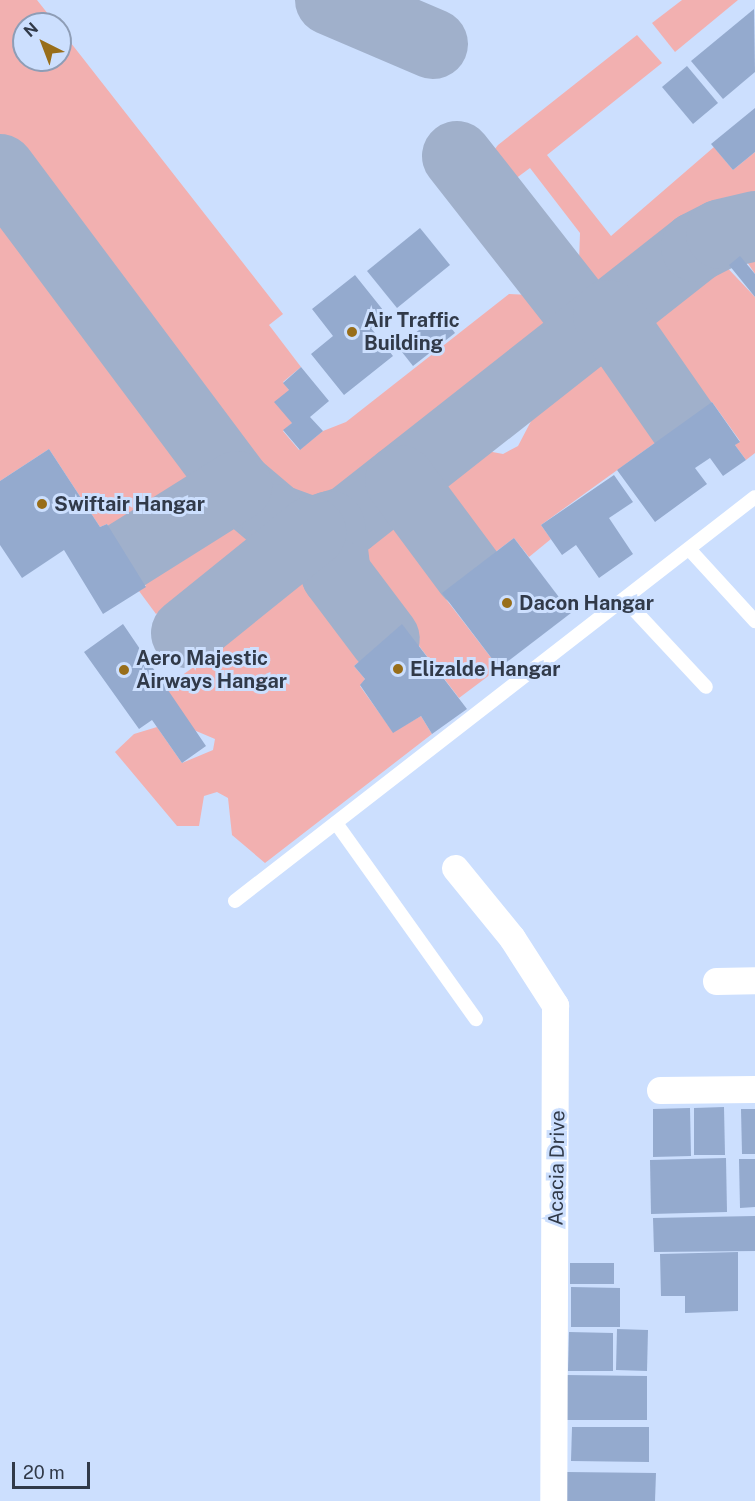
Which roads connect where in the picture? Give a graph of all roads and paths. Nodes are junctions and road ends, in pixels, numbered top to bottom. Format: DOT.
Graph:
graph roads {
  1 [pos="755,497"];
  2 [pos="689,549"];
  3 [pos="624,599"];
  4 [pos="755,621"];
  5 [pos="706,687"];
  6 [pos="336,823"];
  7 [pos="455,868"];
  8 [pos="235,901"];
  9 [pos="755,980"];
  10 [pos="716,981"];
  11 [pos="476,1019"];
  12 [pos="755,1089"];
  13 [pos="660,1090"];
  14 [pos="553,1501"];
  1 -- 2 [label="lane"];
  2 -- 3 [label="lane"];
  2 -- 4 [label="lane"];
  3 -- 5 [label="lane"];
  3 -- 6 [label="lane"];
  6 -- 8 [label="lane"];
  6 -- 11 [label="lane"];
  7 -- 14 [label="street, Acacia Drive"];
  9 -- 10 [label="street"];
  12 -- 13 [label="street"];
}
